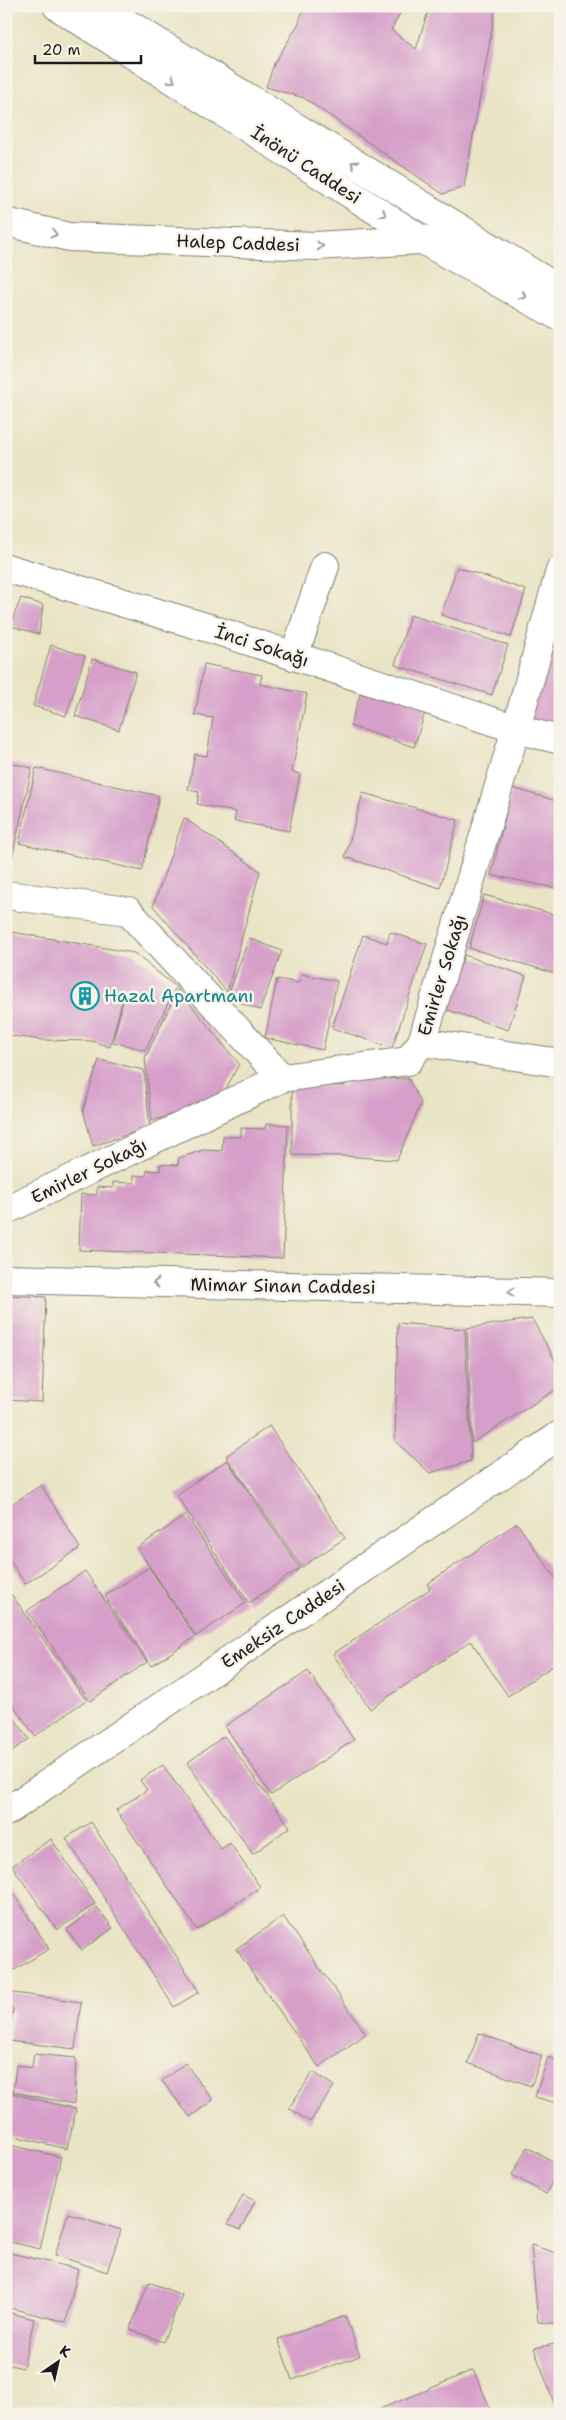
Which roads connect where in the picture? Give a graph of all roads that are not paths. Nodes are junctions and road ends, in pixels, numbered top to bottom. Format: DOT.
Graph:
graph roads {
  1 [pos="57,6"];
  2 [pos="99,6"];
  3 [pos="6,222"];
  4 [pos="472,238"];
  5 [pos="424,241"];
  6 [pos="560,290"];
  7 [pos="560,317"];
  8 [pos="325,566"];
  9 [pos="6,568"];
  10 [pos="560,571"];
  11 [pos="294,656"];
  12 [pos="516,729"];
  13 [pos="560,740"];
  14 [pos="6,895"];
  15 [pos="422,1042"];
  16 [pos="560,1063"];
  17 [pos="282,1078"];
  18 [pos="6,1210"];
  19 [pos="6,1279"];
  20 [pos="560,1294"];
  21 [pos="560,1435"];
  22 [pos="6,1812"];
  1 -- 5 [label="street, İnönü Caddesi, one-way"];
  4 -- 2 [label="street, İnönü Caddesi, one-way"];
  3 -- 5 [label="street, Halep Caddesi, one-way"];
  4 -- 5 [label="street, Halep Caddesi"];
  4 -- 6 [label="street, İnönü Caddesi"];
  5 -- 7 [label="street, İnönü Caddesi, one-way"];
  8 -- 11 [label="street"];
  9 -- 11 [label="street, İnci Sokağı"];
  10 -- 12 [label="street, Emirler Sokağı"];
  11 -- 12 [label="street, İnci Sokağı"];
  12 -- 13 [label="street, İnci Sokağı"];
  12 -- 15 [label="street, Emirler Sokağı"];
  14 -- 17 [label="street"];
  15 -- 16 [label="street"];
  15 -- 17 [label="street, Emirler Sokağı"];
  17 -- 18 [label="street, Emirler Sokağı"];
  20 -- 19 [label="street, Mimar Sinan Caddesi, one-way"];
  21 -- 22 [label="street, Emeksiz Caddesi"];
}
